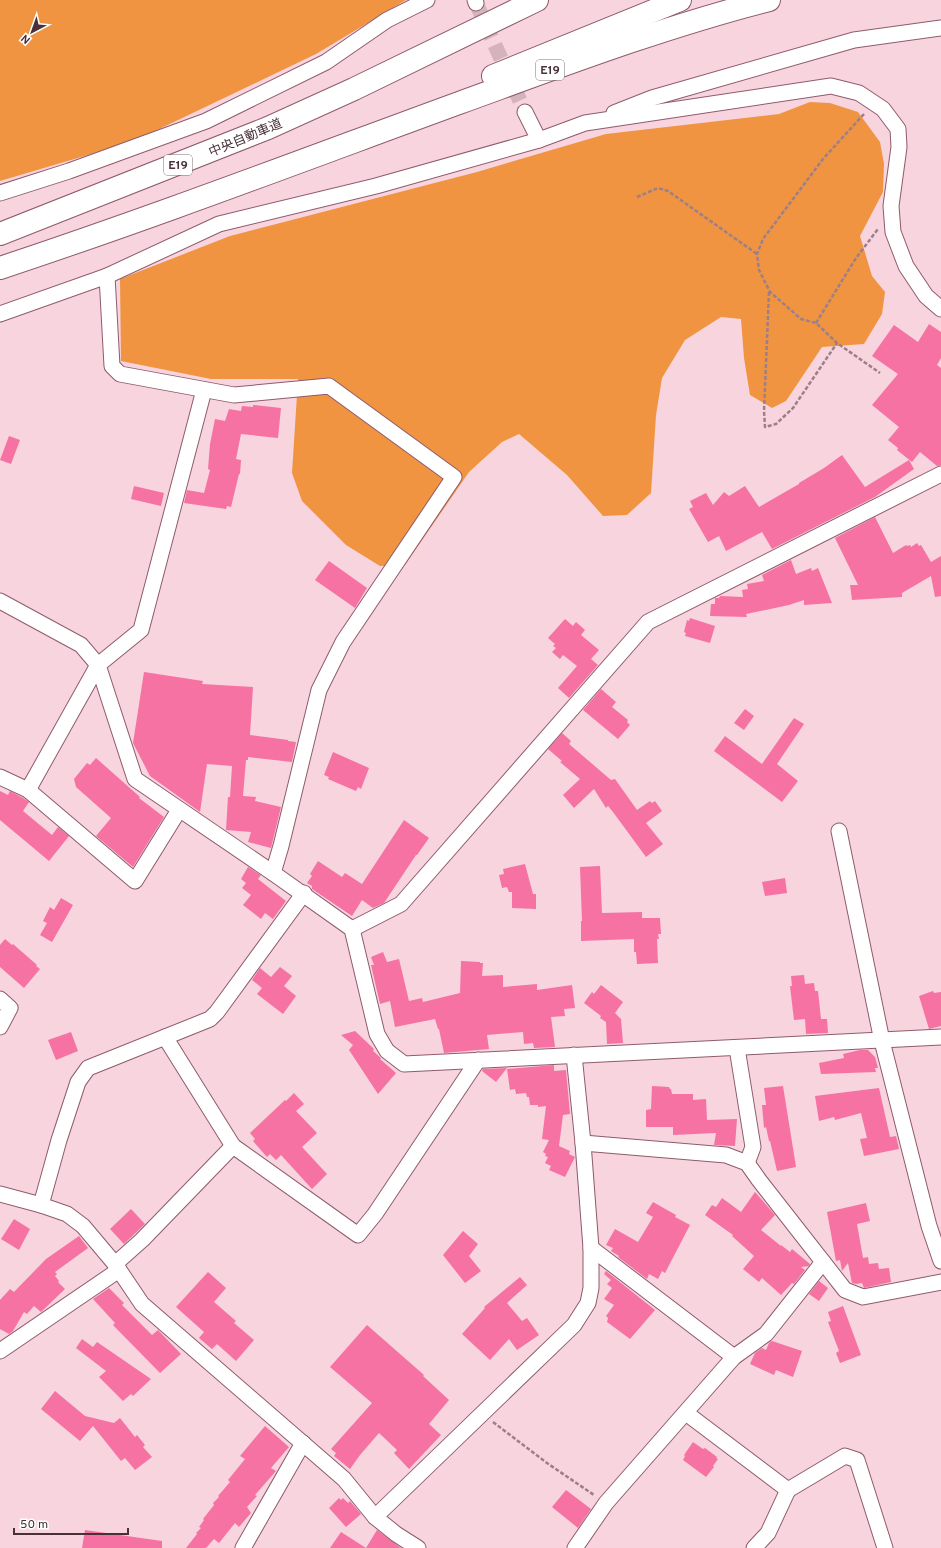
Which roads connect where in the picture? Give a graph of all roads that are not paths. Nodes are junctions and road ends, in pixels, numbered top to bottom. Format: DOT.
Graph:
graph roads {
  1 [pos="427,0"];
  2 [pos="511,0"];
  3 [pos="537,0"];
  4 [pos="680,0"];
  5 [pos="769,0"];
  6 [pos="941,28"];
  7 [pos="354,89"];
  8 [pos="525,112"];
  9 [pos="585,123"];
  10 [pos="539,140"];
  11 [pos="334,149"];
  12 [pos="0,193"];
  13 [pos="0,234"];
  14 [pos="0,268"];
  15 [pos="106,276"];
  16 [pos="941,309"];
  17 [pos="0,314"];
  18 [pos="204,390"];
  19 [pos="941,474"];
  20 [pos="0,601"];
  21 [pos="98,665"];
  22 [pos="0,777"];
  23 [pos="28,790"];
  24 [pos="179,810"];
  25 [pos="839,831"];
  26 [pos="273,873"];
  27 [pos="304,894"];
  28 [pos="352,929"];
  29 [pos="0,999"];
  30 [pos="0,1027"];
  31 [pos="165,1037"];
  32 [pos="941,1037"];
  33 [pos="882,1041"];
  34 [pos="738,1048"];
  35 [pos="574,1055"];
  36 [pos="478,1060"];
  37 [pos="583,1143"];
  38 [pos="233,1146"];
  39 [pos="747,1164"];
  40 [pos="0,1194"];
  41 [pos="41,1205"];
  42 [pos="591,1248"];
  43 [pos="941,1261"];
  44 [pos="823,1262"];
  45 [pos="117,1267"];
  46 [pos="941,1282"];
  47 [pos="0,1351"];
  48 [pos="734,1357"];
  49 [pos="686,1412"];
  50 [pos="303,1443"];
  51 [pos="788,1490"];
  52 [pos="375,1517"];
  53 [pos="243,1548"];
  54 [pos="418,1548"];
  55 [pos="576,1548"];
  56 [pos="754,1548"];
  57 [pos="884,1548"];
  1 -- 12 [label="street"];
  2 -- 7 [label="highway"];
  3 -- 7 [label="highway"];
  4 -- 11 [label="highway, E19"];
  5 -- 11 [label="highway, E19"];
  6 -- 9 [label="street"];
  7 -- 13 [label="highway, 中央自動車道 / E19"];
  8 -- 10 [label="street"];
  9 -- 10 [label="street"];
  9 -- 16 [label="street"];
  10 -- 15 [label="street"];
  11 -- 14 [label="highway, E19"];
  15 -- 17 [label="street"];
  15 -- 18 [label="street"];
  18 -- 21 [label="street"];
  18 -- 26 [label="street"];
  19 -- 28 [label="street"];
  20 -- 21 [label="street"];
  21 -- 23 [label="street"];
  21 -- 24 [label="street"];
  22 -- 23 [label="street"];
  23 -- 24 [label="street"];
  24 -- 26 [label="street"];
  25 -- 33 [label="street"];
  26 -- 27 [label="street"];
  27 -- 28 [label="street"];
  27 -- 31 [label="street"];
  28 -- 36 [label="street"];
  29 -- 30 [label="street"];
  31 -- 38 [label="street"];
  31 -- 41 [label="street"];
  32 -- 33 [label="street"];
  33 -- 34 [label="street"];
  33 -- 43 [label="street"];
  34 -- 35 [label="street"];
  34 -- 39 [label="street"];
  35 -- 36 [label="street"];
  35 -- 37 [label="street"];
  36 -- 38 [label="street"];
  37 -- 39 [label="street"];
  37 -- 42 [label="street"];
  38 -- 45 [label="street"];
  39 -- 44 [label="street"];
  40 -- 41 [label="street"];
  41 -- 45 [label="street"];
  42 -- 48 [label="street"];
  42 -- 52 [label="street"];
  44 -- 46 [label="street"];
  44 -- 48 [label="street"];
  45 -- 47 [label="street"];
  45 -- 50 [label="street"];
  48 -- 49 [label="street"];
  49 -- 51 [label="street"];
  49 -- 55 [label="street"];
  50 -- 52 [label="street"];
  50 -- 53 [label="street"];
  51 -- 56 [label="street"];
  51 -- 57 [label="street"];
  52 -- 54 [label="street"];
}
